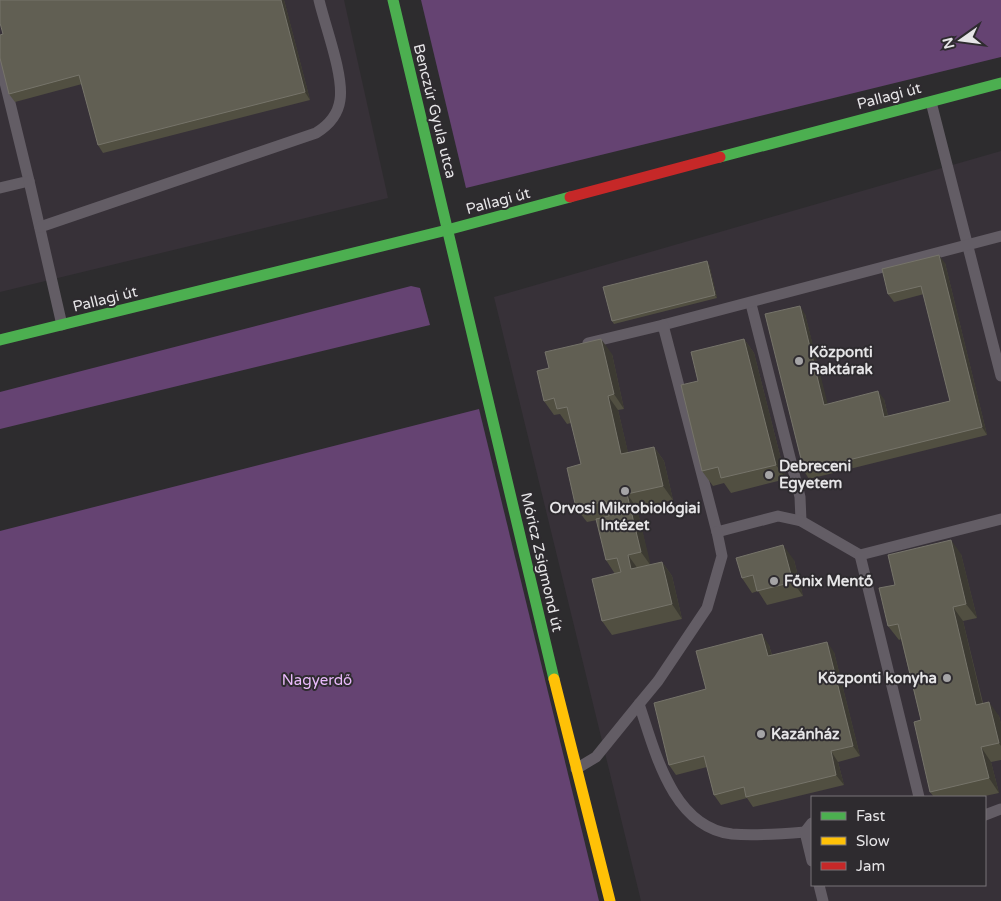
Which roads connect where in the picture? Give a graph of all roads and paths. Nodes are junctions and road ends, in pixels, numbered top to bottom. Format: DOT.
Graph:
graph roads {
  1 [pos="319,0"];
  2 [pos="393,0"];
  3 [pos="0,62"];
  4 [pos="1001,84"];
  5 [pos="930,101"];
  6 [pos="29,181"];
  7 [pos="0,188"];
  8 [pos="40,227"];
  9 [pos="447,230"];
  10 [pos="1001,236"];
  11 [pos="968,244"];
  12 [pos="751,304"];
  13 [pos="62,325"];
  14 [pos="663,326"];
  15 [pos="0,340"];
  16 [pos="577,345"];
  17 [pos="1001,376"];
  18 [pos="1001,519"];
  19 [pos="801,521"];
  20 [pos="716,532"];
  21 [pos="860,555"];
  22 [pos="639,704"];
  23 [pos="576,769"];
  24 [pos="919,796"];
  25 [pos="1001,809"];
  26 [pos="986,815"];
  27 [pos="811,824"];
  28 [pos="804,832"];
  29 [pos="811,856"];
  30 [pos="819,886"];
  31 [pos="610,901"];
  32 [pos="823,901"];
  1 -- 8 [label="lane"];
  2 -- 9 [label="street, Benczúr Gyula utca"];
  3 -- 6 [label="lane"];
  4 -- 5 [label="street, Pallagi út"];
  5 -- 9 [label="street, Pallagi út"];
  5 -- 11 [label="lane"];
  6 -- 7 [label="lane"];
  6 -- 8 [label="lane"];
  8 -- 13 [label="lane"];
  9 -- 13 [label="street, Pallagi út"];
  9 -- 23 [label="street, Móricz Zsigmond út"];
  10 -- 11 [label="lane"];
  11 -- 12 [label="lane"];
  11 -- 17 [label="lane"];
  12 -- 14 [label="lane"];
  12 -- 19 [label="lane"];
  13 -- 15 [label="street, Pallagi út"];
  14 -- 16 [label="lane"];
  14 -- 20 [label="lane"];
  18 -- 21 [label="lane"];
  19 -- 20 [label="lane"];
  19 -- 21 [label="lane"];
  20 -- 22 [label="lane"];
  21 -- 24 [label="lane"];
  22 -- 23 [label="lane"];
  22 -- 28 [label="lane"];
  23 -- 31 [label="street, Móricz Zsigmond út"];
  25 -- 26 [label="lane"];
  27 -- 28 [label="lane"];
  28 -- 29 [label="lane"];
  30 -- 32 [label="lane"];
}
